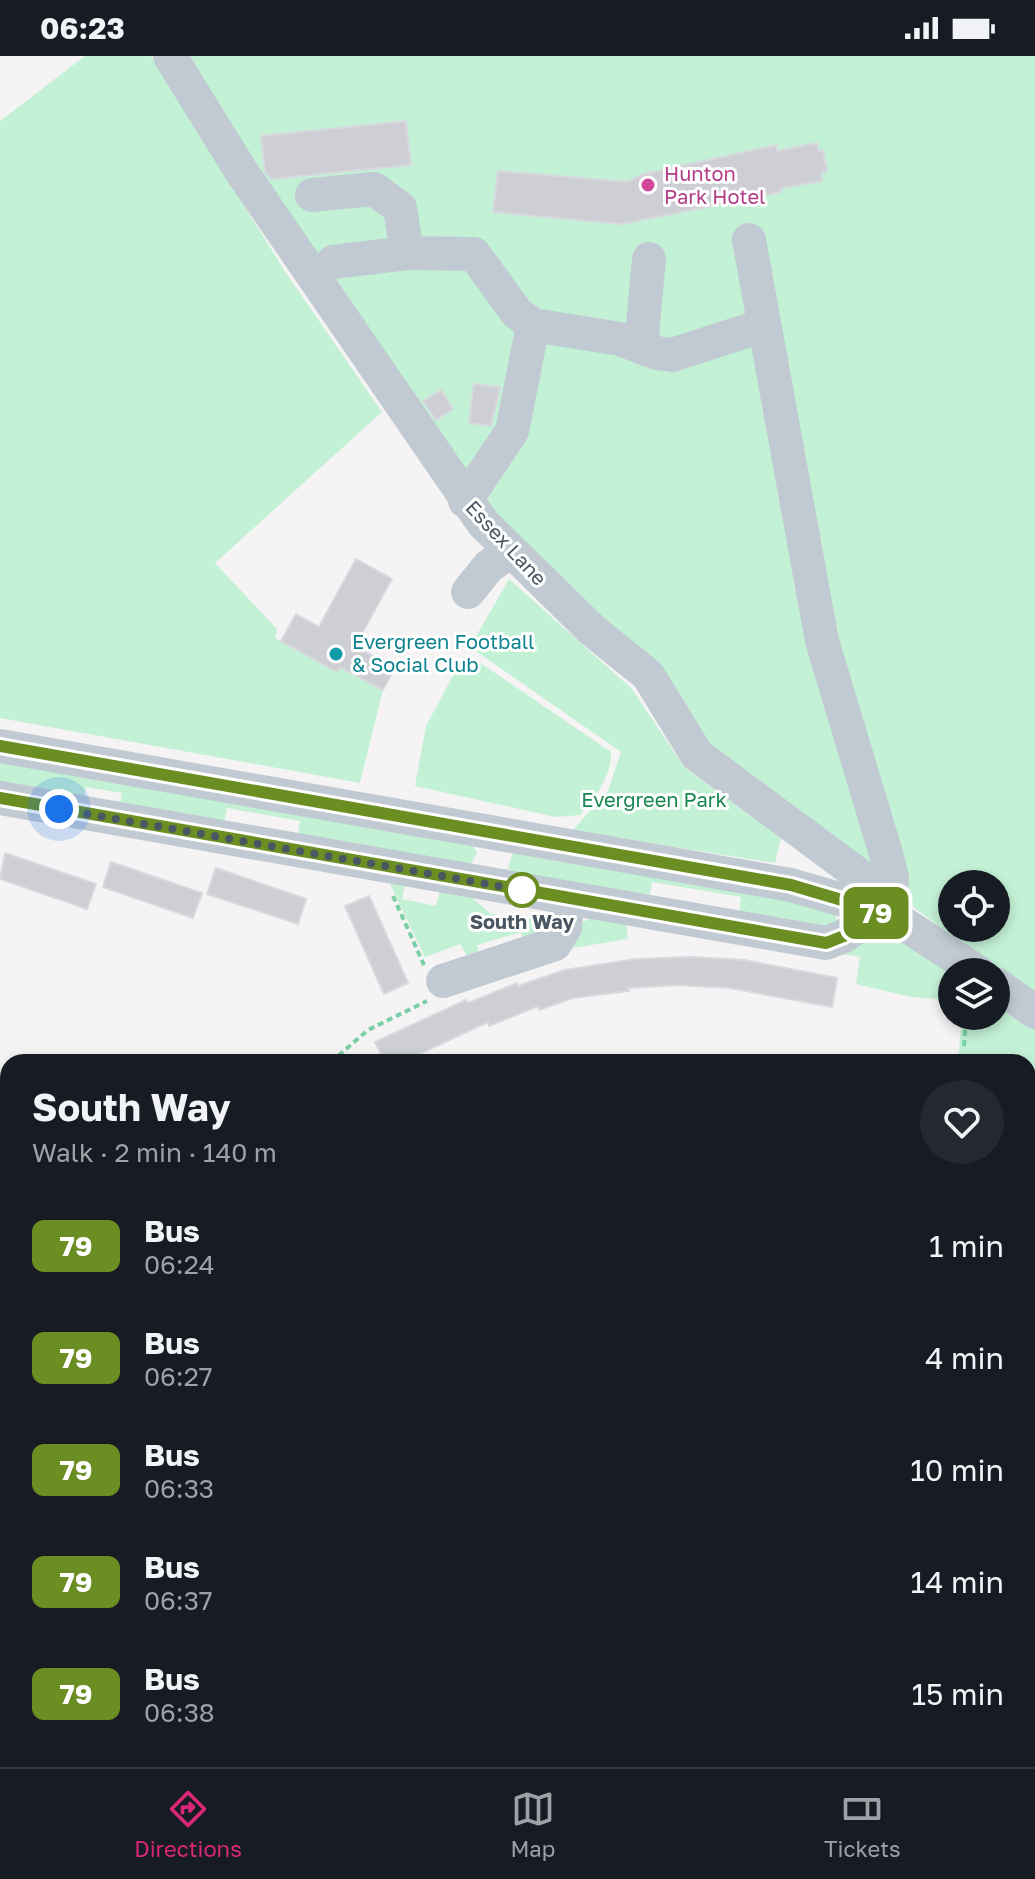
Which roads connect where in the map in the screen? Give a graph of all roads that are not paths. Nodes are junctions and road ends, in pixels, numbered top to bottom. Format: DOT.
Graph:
graph roads {
  1 [pos="170,56"];
  2 [pos="312,195"];
  3 [pos="749,240"];
  4 [pos="407,253"];
  5 [pos="649,259"];
  6 [pos="333,262"];
  7 [pos="533,325"];
  8 [pos="762,326"];
  9 [pos="641,346"];
  10 [pos="465,501"];
  11 [pos="510,552"];
  12 [pos="468,592"];
  13 [pos="0,746"];
  14 [pos="0,798"];
  15 [pos="801,829"];
  16 [pos="495,833"];
  17 [pos="488,884"];
  18 [pos="791,885"];
  19 [pos="568,898"];
  20 [pos="890,911"];
  21 [pos="958,958"];
  22 [pos="436,983"];
  23 [pos="1010,994"];
  24 [pos="1035,1012"];
  1 -- 10 [label="street, Essex Lane"];
  2 -- 4 [label="street"];
  3 -- 8 [label="street"];
  4 -- 6 [label="street"];
  4 -- 7 [label="street"];
  5 -- 9 [label="street"];
  7 -- 9 [label="street"];
  7 -- 10 [label="street"];
  8 -- 9 [label="street"];
  8 -- 20 [label="street"];
  10 -- 11 [label="street, Essex Lane"];
  11 -- 12 [label="street"];
  11 -- 15 [label="street, Essex Lane"];
  13 -- 16 [label="street"];
  14 -- 17 [label="street"];
  15 -- 18 [label="street"];
  15 -- 20 [label="street, Essex Lane"];
  16 -- 17 [label="street"];
  16 -- 18 [label="street"];
  17 -- 19 [label="street"];
  18 -- 20 [label="street"];
  19 -- 20 [label="street"];
  19 -- 22 [label="street"];
  20 -- 21 [label="street"];
  23 -- 24 [label="street"];
}
